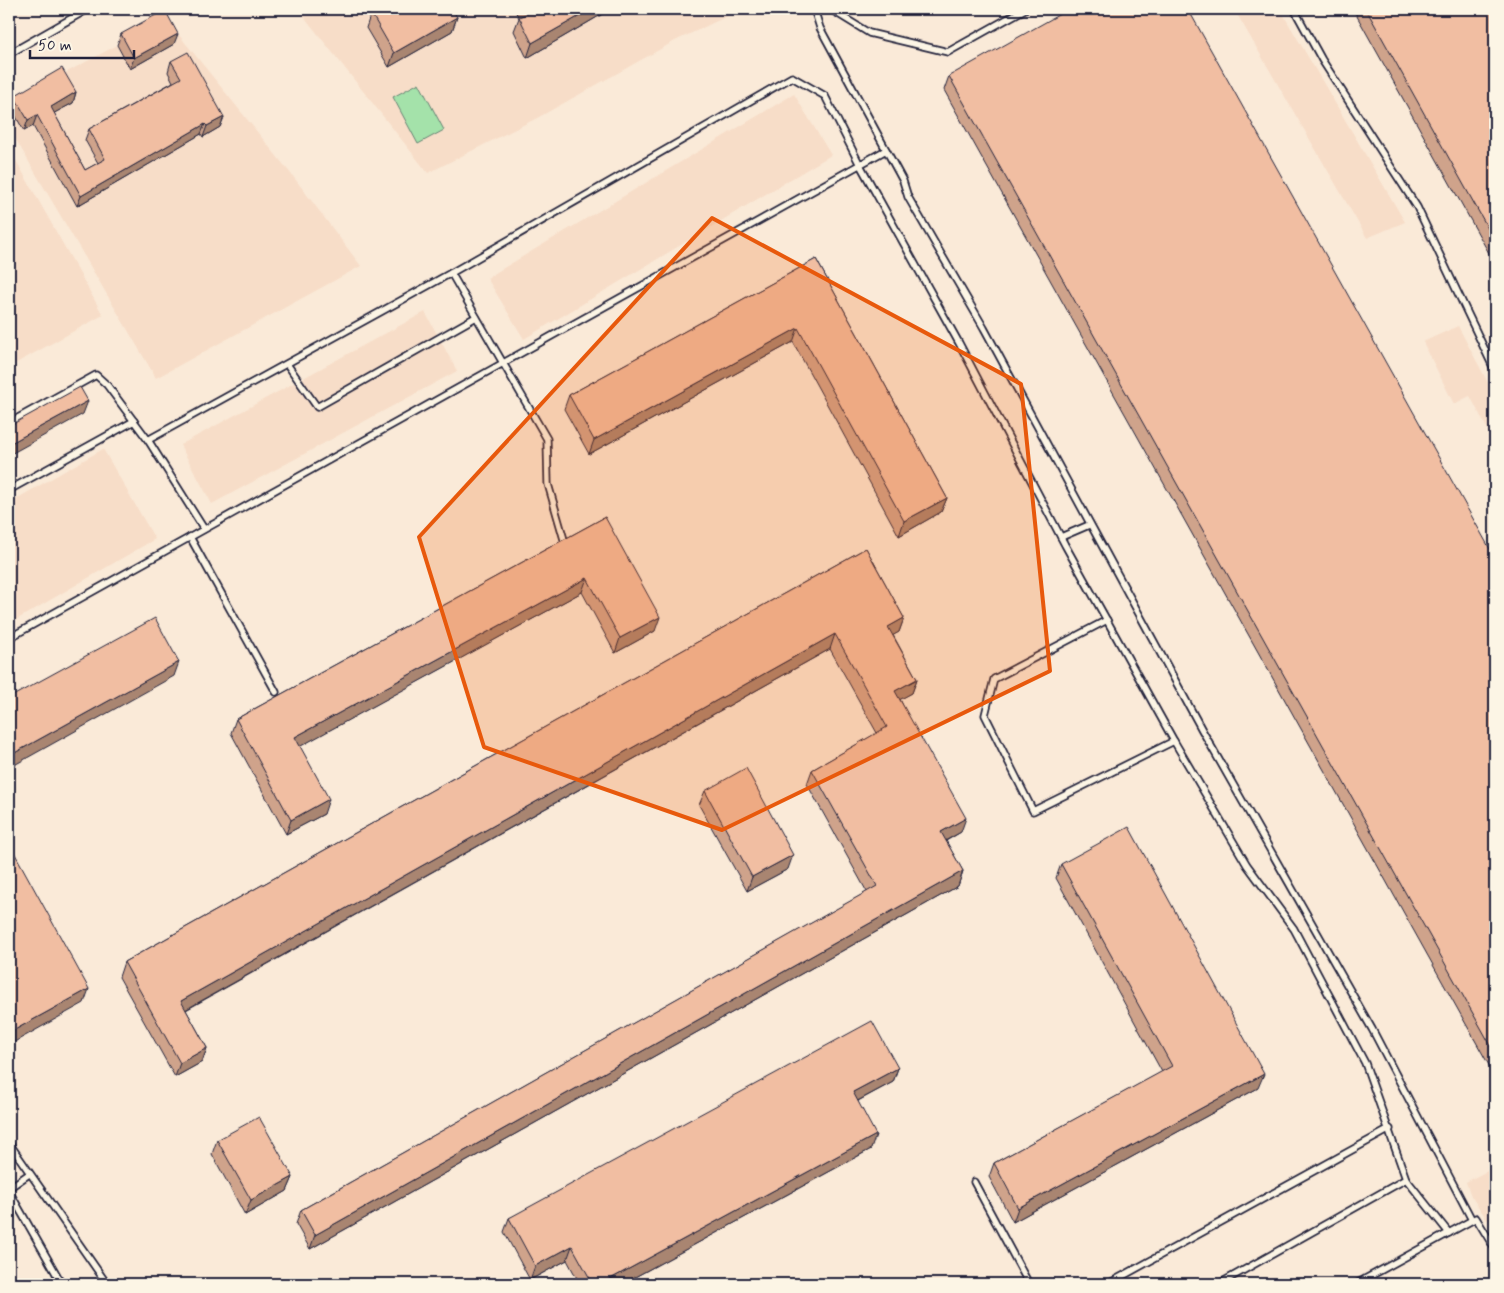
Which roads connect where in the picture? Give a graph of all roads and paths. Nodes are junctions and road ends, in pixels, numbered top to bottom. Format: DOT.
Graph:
graph roads {
  1 [pos="88,9"];
  2 [pos="814,9"];
  3 [pos="830,9"];
  4 [pos="1025,9"];
  5 [pos="1294,9"];
  6 [pos="9,54"];
  7 [pos="886,150"];
  8 [pos="859,163"];
  9 [pos="451,273"];
  10 [pos="476,317"];
  11 [pos="502,362"];
  12 [pos="287,364"];
  13 [pos="1495,371"];
  14 [pos="134,421"];
  15 [pos="9,423"];
  16 [pos="148,440"];
  17 [pos="9,490"];
  18 [pos="1089,525"];
  19 [pos="204,529"];
  20 [pos="190,537"];
  21 [pos="1061,537"];
  22 [pos="565,544"];
  23 [pos="1107,620"];
  24 [pos="9,638"];
  25 [pos="276,692"];
  26 [pos="1174,741"];
  27 [pos="1390,1129"];
  28 [pos="9,1143"];
  29 [pos="29,1174"];
  30 [pos="1406,1179"];
  31 [pos="974,1182"];
  32 [pos="9,1190"];
  33 [pos="1472,1220"];
  34 [pos="1448,1233"];
  35 [pos="1495,1249"];
  36 [pos="62,1284"];
  37 [pos="108,1284"];
  38 [pos="1030,1284"];
  39 [pos="1108,1284"];
  40 [pos="1219,1284"];
  41 [pos="1356,1284"];
  1 -- 6 [label="lane"];
  2 -- 7 [label="lane"];
  3 -- 4 [label="lane"];
  5 -- 13 [label="lane"];
  7 -- 8 [label="lane"];
  7 -- 18 [label="lane"];
  8 -- 9 [label="lane"];
  8 -- 11 [label="lane"];
  8 -- 21 [label="lane"];
  9 -- 10 [label="lane"];
  9 -- 12 [label="lane"];
  10 -- 11 [label="lane"];
  10 -- 12 [label="lane"];
  11 -- 19 [label="lane"];
  11 -- 22 [label="lane"];
  12 -- 16 [label="lane"];
  14 -- 15 [label="lane"];
  14 -- 16 [label="lane"];
  14 -- 17 [label="lane"];
  16 -- 19 [label="lane"];
  18 -- 21 [label="lane"];
  18 -- 33 [label="lane"];
  19 -- 20 [label="lane"];
  20 -- 24 [label="lane"];
  20 -- 25 [label="lane"];
  21 -- 23 [label="lane"];
  23 -- 26 [label="lane"];
  23 -- 26 [label="lane"];
  26 -- 27 [label="lane"];
  27 -- 30 [label="lane"];
  27 -- 39 [label="lane"];
  28 -- 29 [label="lane"];
  29 -- 32 [label="lane"];
  29 -- 37 [label="lane"];
  30 -- 34 [label="lane"];
  30 -- 40 [label="lane"];
  31 -- 38 [label="lane"];
  32 -- 36 [label="lane"];
  33 -- 34 [label="lane"];
  33 -- 35 [label="lane"];
  34 -- 41 [label="lane"];
}
